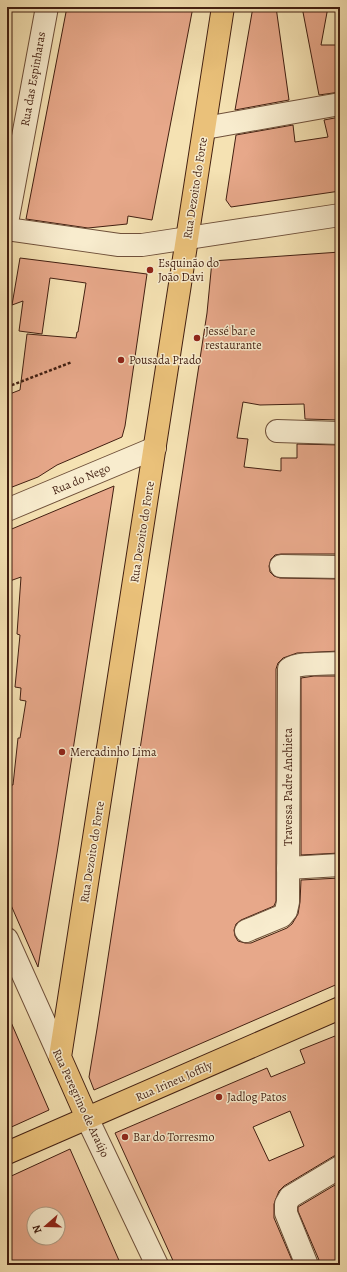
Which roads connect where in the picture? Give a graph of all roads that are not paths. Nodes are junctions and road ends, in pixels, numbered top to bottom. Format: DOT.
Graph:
graph roads {
  1 [pos="47,7"];
  2 [pos="223,7"];
  3 [pos="340,104"];
  4 [pos="205,128"];
  5 [pos="340,215"];
  6 [pos="7,223"];
  7 [pos="7,229"];
  8 [pos="188,238"];
  9 [pos="277,431"];
  10 [pos="340,433"];
  11 [pos="155,448"];
  12 [pos="7,510"];
  13 [pos="281,566"];
  14 [pos="340,567"];
  15 [pos="340,663"];
  16 [pos="340,865"];
  17 [pos="288,868"];
  18 [pos="246,932"];
  19 [pos="7,939"];
  20 [pos="340,1008"];
  21 [pos="60,1058"];
  22 [pos="87,1118"];
  23 [pos="7,1153"];
  24 [pos="340,1167"];
  25 [pos="157,1265"];
  26 [pos="308,1265"];
  1 -- 6 [label="street, Rua das Espinharas"];
  2 -- 4 [label="main road, Rua Dezoito do Forte"];
  3 -- 4 [label="street"];
  4 -- 8 [label="main road, Rua Dezoito do Forte"];
  5 -- 8 [label="street"];
  7 -- 8 [label="street"];
  8 -- 11 [label="main road, Rua Dezoito do Forte"];
  9 -- 10 [label="street"];
  11 -- 12 [label="street, Rua do Nego"];
  11 -- 21 [label="main road, Rua Dezoito do Forte"];
  13 -- 14 [label="street"];
  15 -- 17 [label="street, Travessa Padre Anchieta"];
  16 -- 17 [label="street"];
  17 -- 18 [label="street, Travessa Padre Anchieta"];
  19 -- 21 [label="street, Rua Peregrino de Araújo"];
  20 -- 22 [label="main road, Rua Irineu Joffily"];
  21 -- 22 [label="main road, Rua Peregrino de Araújo"];
  22 -- 23 [label="main road, Rua Irineu Joffily"];
  22 -- 25 [label="street, Rua Peregrino de Araújo"];
  24 -- 26 [label="street"];
}
